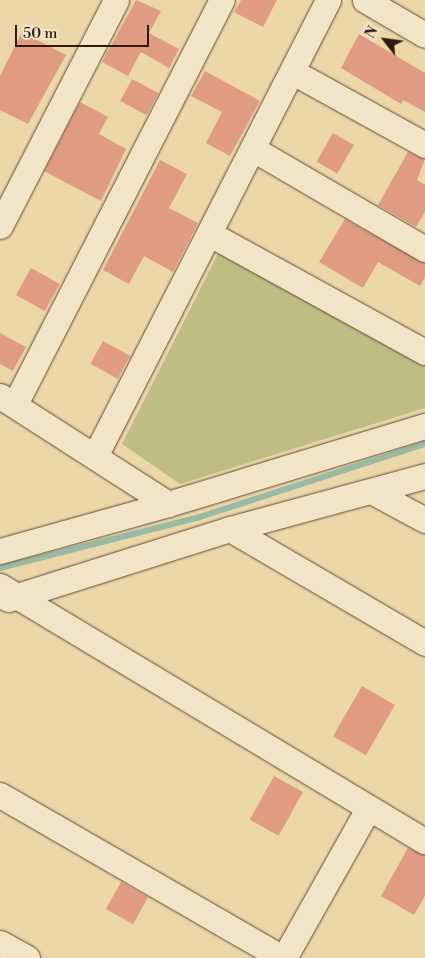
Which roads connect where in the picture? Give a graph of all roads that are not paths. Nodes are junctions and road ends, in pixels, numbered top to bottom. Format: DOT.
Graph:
graph roads {
  1 [pos="116,0"];
  2 [pos="222,0"];
  3 [pos="328,0"];
  4 [pos="365,0"];
  5 [pos="425,34"];
  6 [pos="293,72"];
  7 [pos="425,145"];
  8 [pos="253,149"];
  9 [pos="0,226"];
  10 [pos="210,234"];
  11 [pos="425,249"];
  12 [pos="425,352"];
  13 [pos="8,400"];
  14 [pos="425,426"];
  15 [pos="95,456"];
  16 [pos="425,476"];
  17 [pos="374,492"];
  18 [pos="168,504"];
  19 [pos="425,520"];
  20 [pos="230,529"];
  21 [pos="0,551"];
  22 [pos="6,594"];
  23 [pos="425,643"];
  24 [pos="0,795"];
  25 [pos="368,809"];
  26 [pos="425,841"];
  27 [pos="0,943"];
  28 [pos="27,958"];
  29 [pos="283,958"];
  1 -- 9 [label="street"];
  2 -- 13 [label="street"];
  3 -- 6 [label="street"];
  4 -- 5 [label="street"];
  6 -- 7 [label="street"];
  6 -- 8 [label="street"];
  8 -- 10 [label="street"];
  8 -- 11 [label="street"];
  10 -- 12 [label="street"];
  10 -- 15 [label="street"];
  13 -- 15 [label="street"];
  14 -- 18 [label="street"];
  15 -- 18 [label="street"];
  16 -- 17 [label="street"];
  17 -- 19 [label="street"];
  17 -- 20 [label="street"];
  18 -- 21 [label="street"];
  20 -- 22 [label="street"];
  20 -- 23 [label="street"];
  22 -- 25 [label="street"];
  24 -- 29 [label="street"];
  25 -- 26 [label="street"];
  25 -- 29 [label="street"];
  27 -- 28 [label="street"];
}
